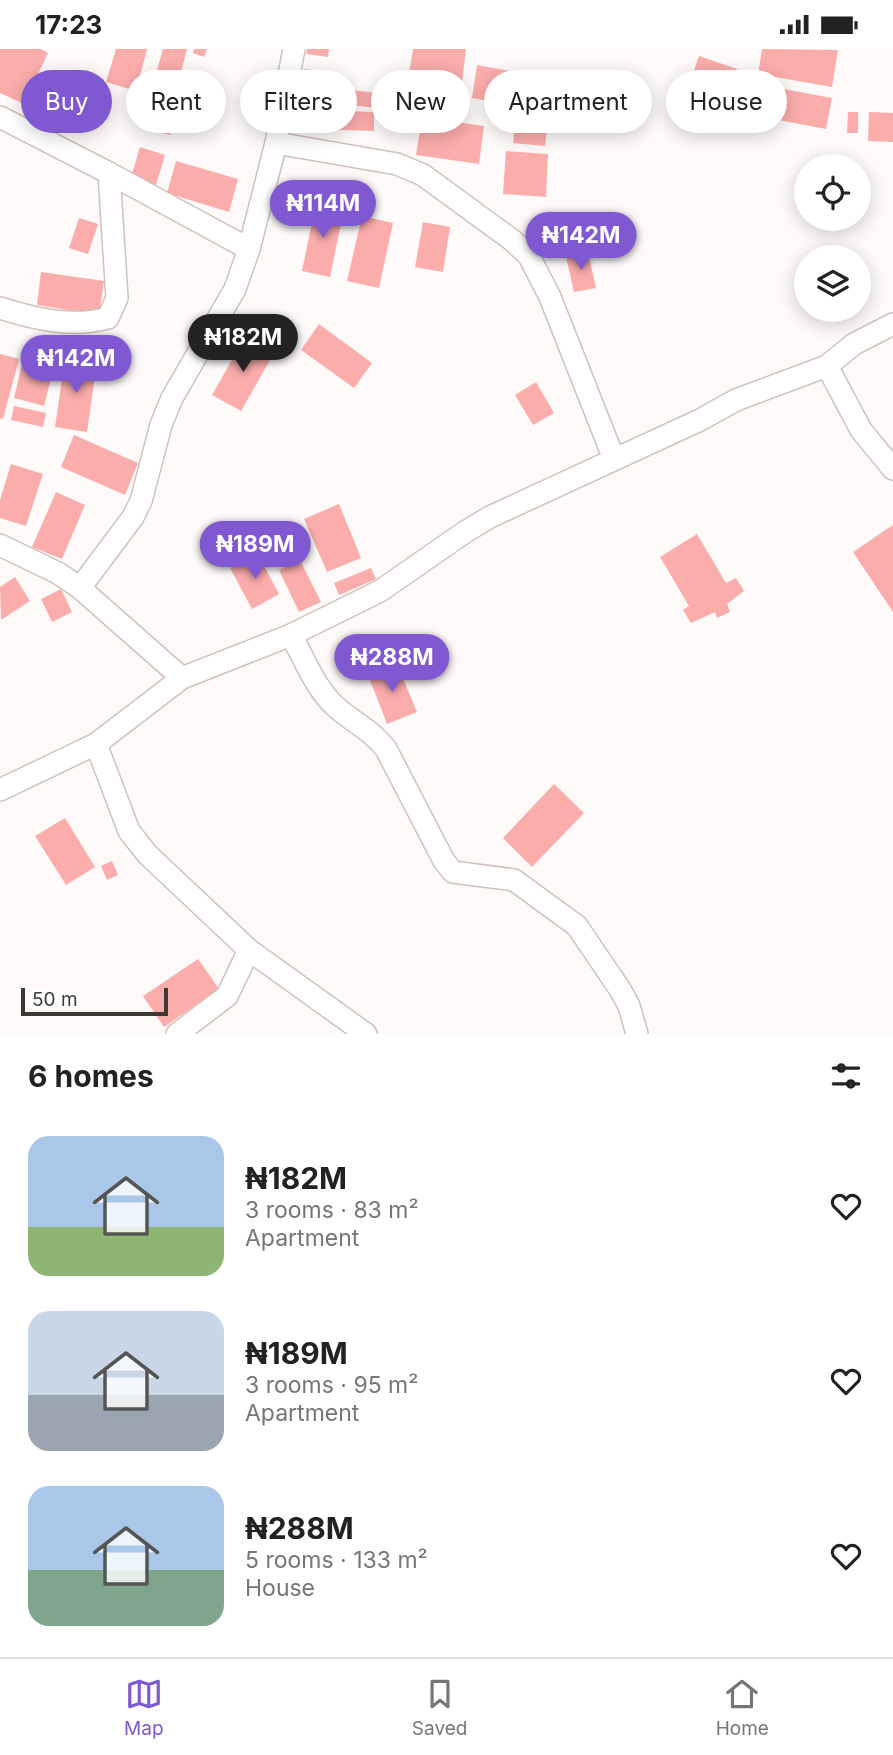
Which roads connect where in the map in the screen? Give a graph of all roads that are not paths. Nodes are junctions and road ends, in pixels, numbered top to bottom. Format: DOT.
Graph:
graph roads {
  1 [pos="294,49"];
  2 [pos="0,117"];
  3 [pos="276,143"];
  4 [pos="110,173"];
  5 [pos="249,249"];
  6 [pos="0,308"];
  7 [pos="893,324"];
  8 [pos="827,366"];
  9 [pos="614,459"];
  10 [pos="893,469"];
  11 [pos="0,545"];
  12 [pos="80,588"];
  13 [pos="291,635"];
  14 [pos="182,678"];
  15 [pos="96,744"];
  16 [pos="0,790"];
  17 [pos="249,950"];
  18 [pos="177,1034"];
  19 [pos="366,1034"];
  20 [pos="637,1034"];
  1 -- 3 [label="street"];
  2 -- 4 [label="street"];
  3 -- 5 [label="street"];
  3 -- 9 [label="street"];
  4 -- 5 [label="street"];
  4 -- 6 [label="street"];
  5 -- 12 [label="street"];
  7 -- 8 [label="street"];
  8 -- 9 [label="street"];
  8 -- 10 [label="street"];
  9 -- 13 [label="street"];
  11 -- 12 [label="street"];
  12 -- 14 [label="street"];
  13 -- 14 [label="street"];
  13 -- 20 [label="street"];
  14 -- 15 [label="street"];
  15 -- 16 [label="street"];
  15 -- 17 [label="street"];
  17 -- 18 [label="street"];
  17 -- 19 [label="street"];
}
